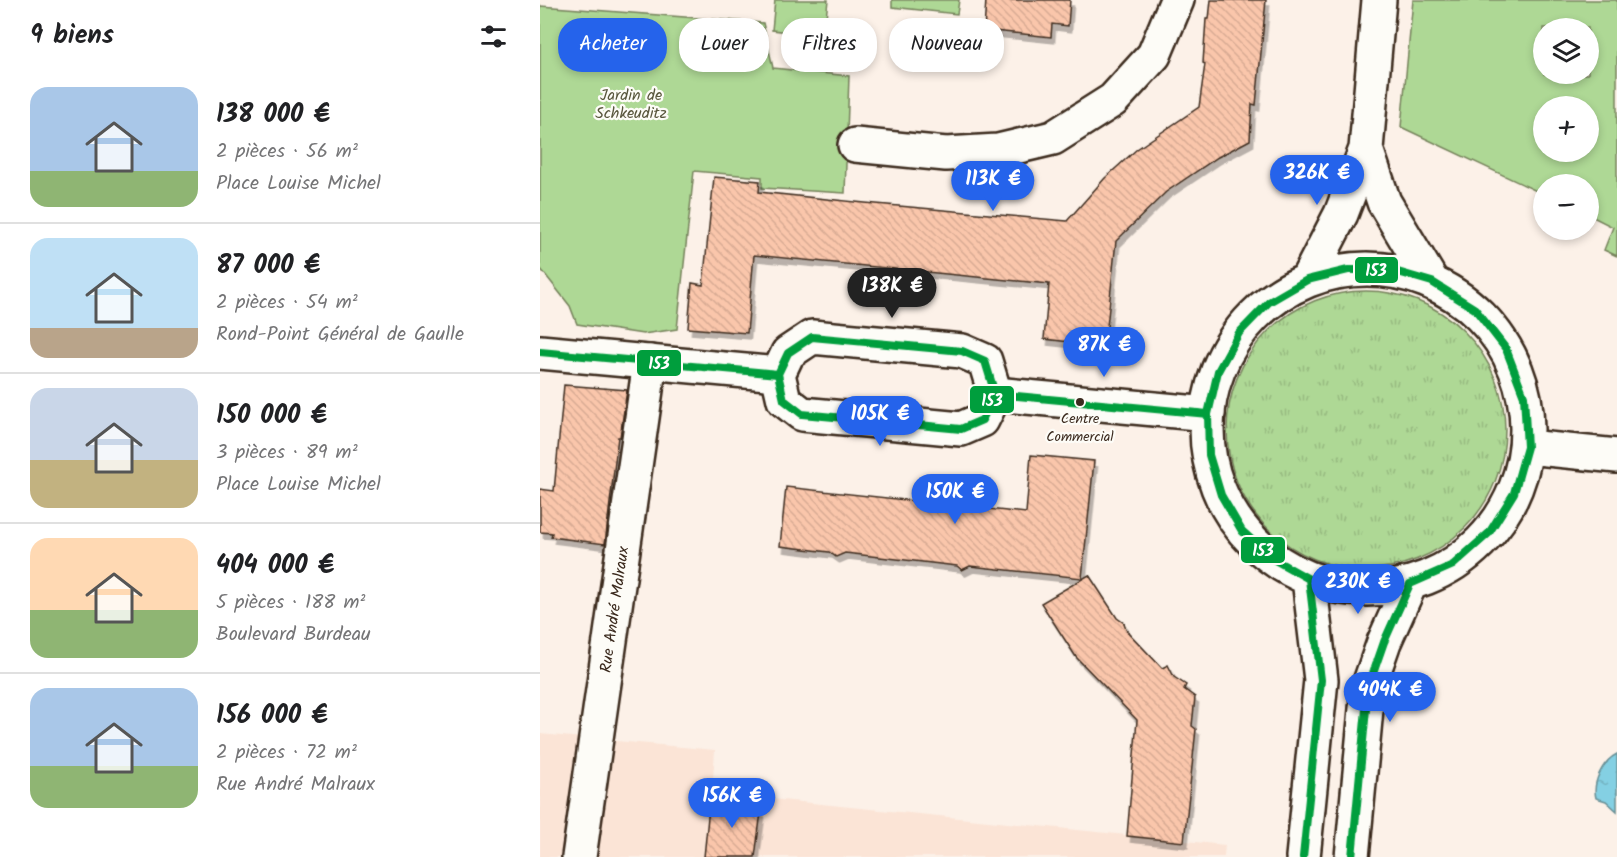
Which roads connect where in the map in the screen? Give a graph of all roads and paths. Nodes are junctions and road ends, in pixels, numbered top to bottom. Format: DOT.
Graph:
graph roads {
  1 [pos="1177,0"];
  2 [pos="1379,0"];
  3 [pos="855,145"];
  4 [pos="1366,149"];
  5 [pos="1307,280"];
  6 [pos="1432,282"];
  7 [pos="540,351"];
  8 [pos="650,362"];
  9 [pos="778,374"];
  10 [pos="995,394"];
  11 [pos="1208,414"];
  12 [pos="1527,447"];
  13 [pos="1617,456"];
  14 [pos="1309,579"];
  15 [pos="1410,584"];
  16 [pos="579,857"];
  17 [pos="1303,857"];
  18 [pos="1352,857"];
  1 -- 3 [label="main road"];
  2 -- 4 [label="main road"];
  4 -- 5 [label="main road"];
  4 -- 6 [label="main road"];
  5 -- 6 [label="main road"];
  5 -- 11 [label="main road"];
  6 -- 12 [label="main road"];
  7 -- 8 [label="main road"];
  8 -- 9 [label="main road"];
  8 -- 16 [label="main road, Rue André Malraux"];
  9 -- 10 [label="main road"];
  9 -- 10 [label="main road"];
  10 -- 11 [label="main road"];
  11 -- 14 [label="main road"];
  12 -- 13 [label="main road"];
  12 -- 15 [label="main road"];
  14 -- 15 [label="main road"];
  14 -- 17 [label="main road"];
  15 -- 18 [label="main road"];
}
